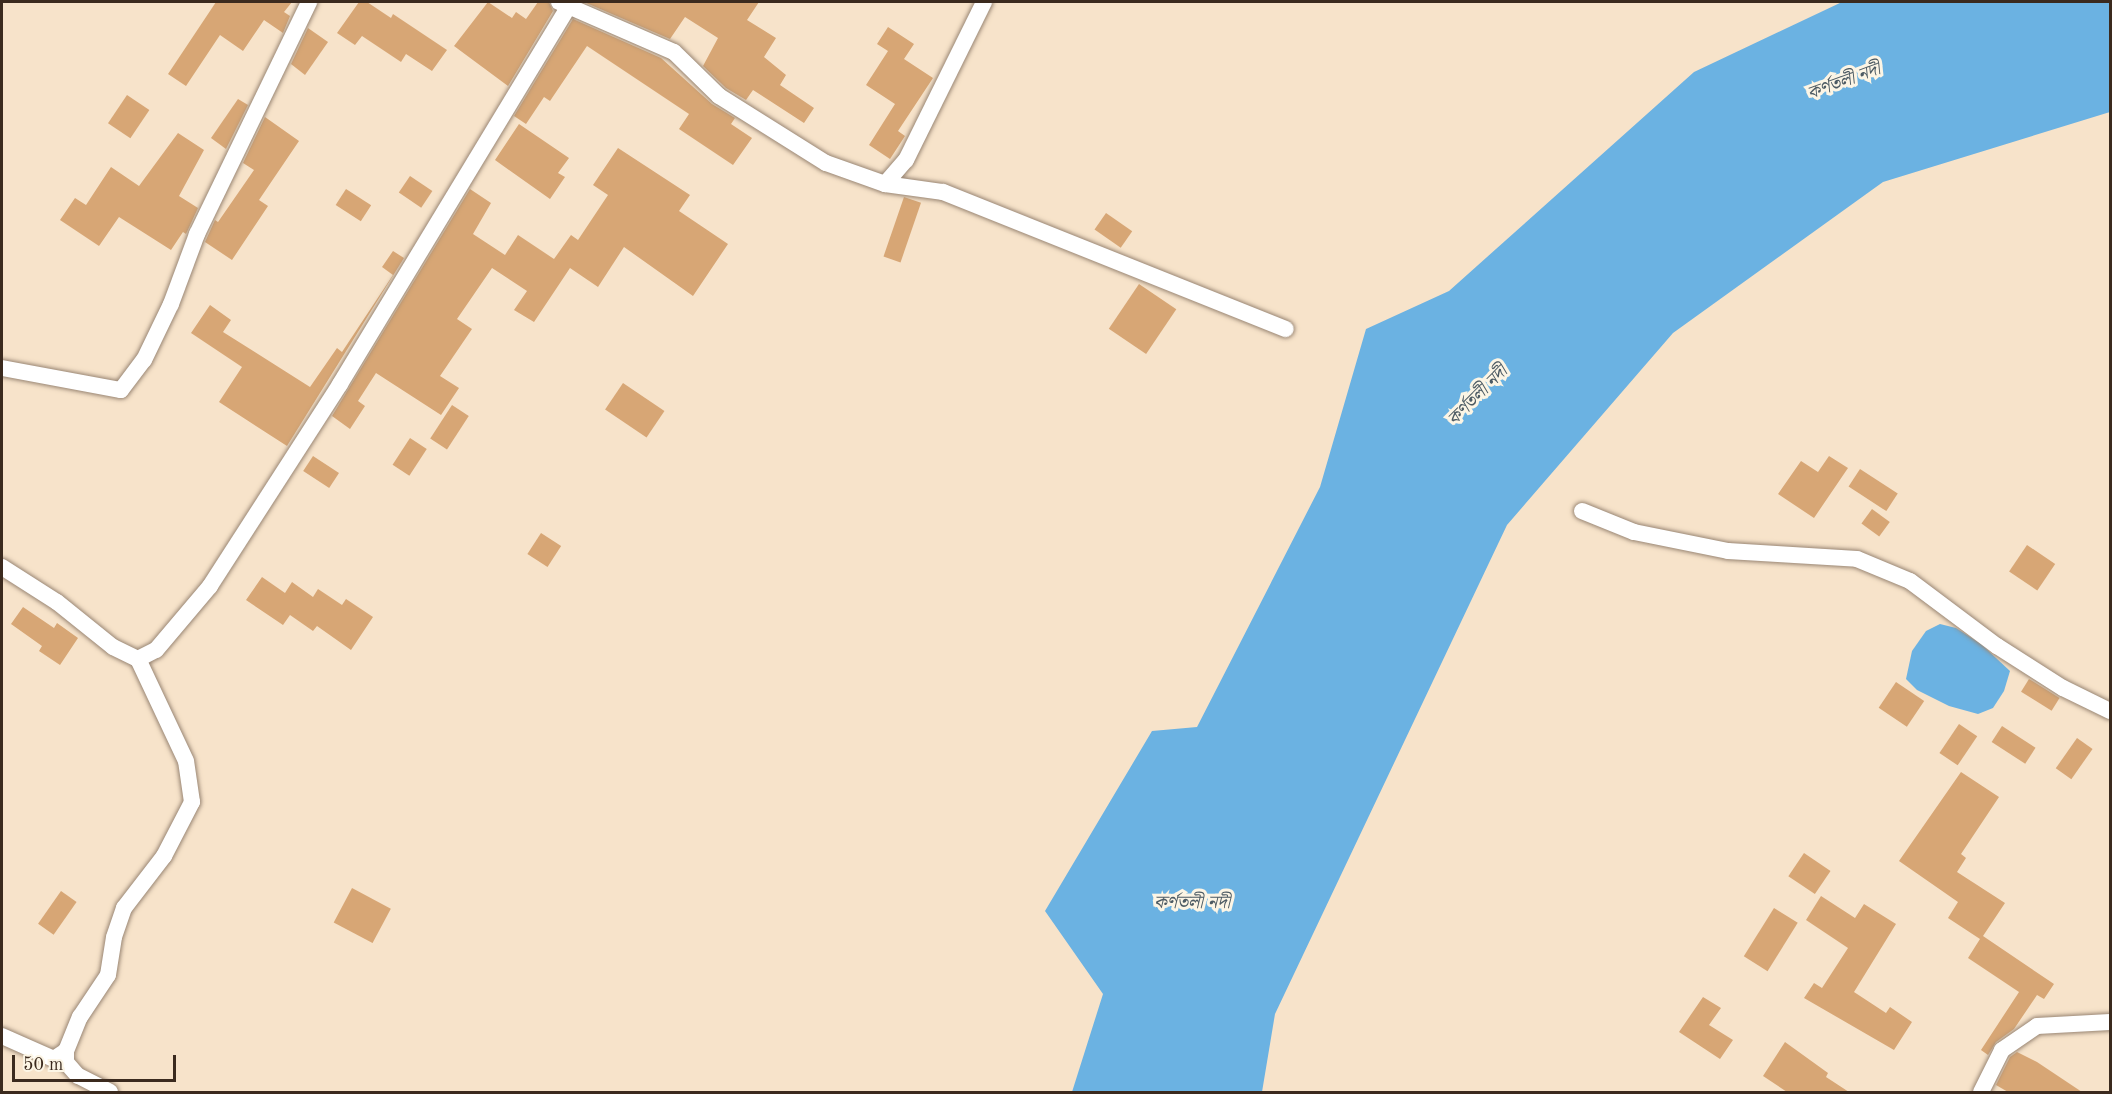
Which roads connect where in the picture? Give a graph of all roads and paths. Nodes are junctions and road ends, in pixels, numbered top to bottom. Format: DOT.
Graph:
graph roads {
  1 [pos="309,2"];
  2 [pos="984,2"];
  3 [pos="566,3"];
  4 [pos="885,184"];
  5 [pos="1286,330"];
  6 [pos="2,368"];
  7 [pos="1582,511"];
  8 [pos="2,567"];
  9 [pos="138,659"];
  10 [pos="2110,711"];
  11 [pos="2110,1022"];
  12 [pos="2,1036"];
  13 [pos="66,1051"];
  14 [pos="110,1092"];
  15 [pos="1981,1092"];
  1 -- 6 [label="street"];
  2 -- 4 [label="street"];
  3 -- 4 [label="street"];
  3 -- 9 [label="street"];
  4 -- 5 [label="street"];
  7 -- 10 [label="street"];
  8 -- 9 [label="street"];
  9 -- 13 [label="street"];
  11 -- 15 [label="street"];
  12 -- 13 [label="street"];
  13 -- 14 [label="street"];
}
